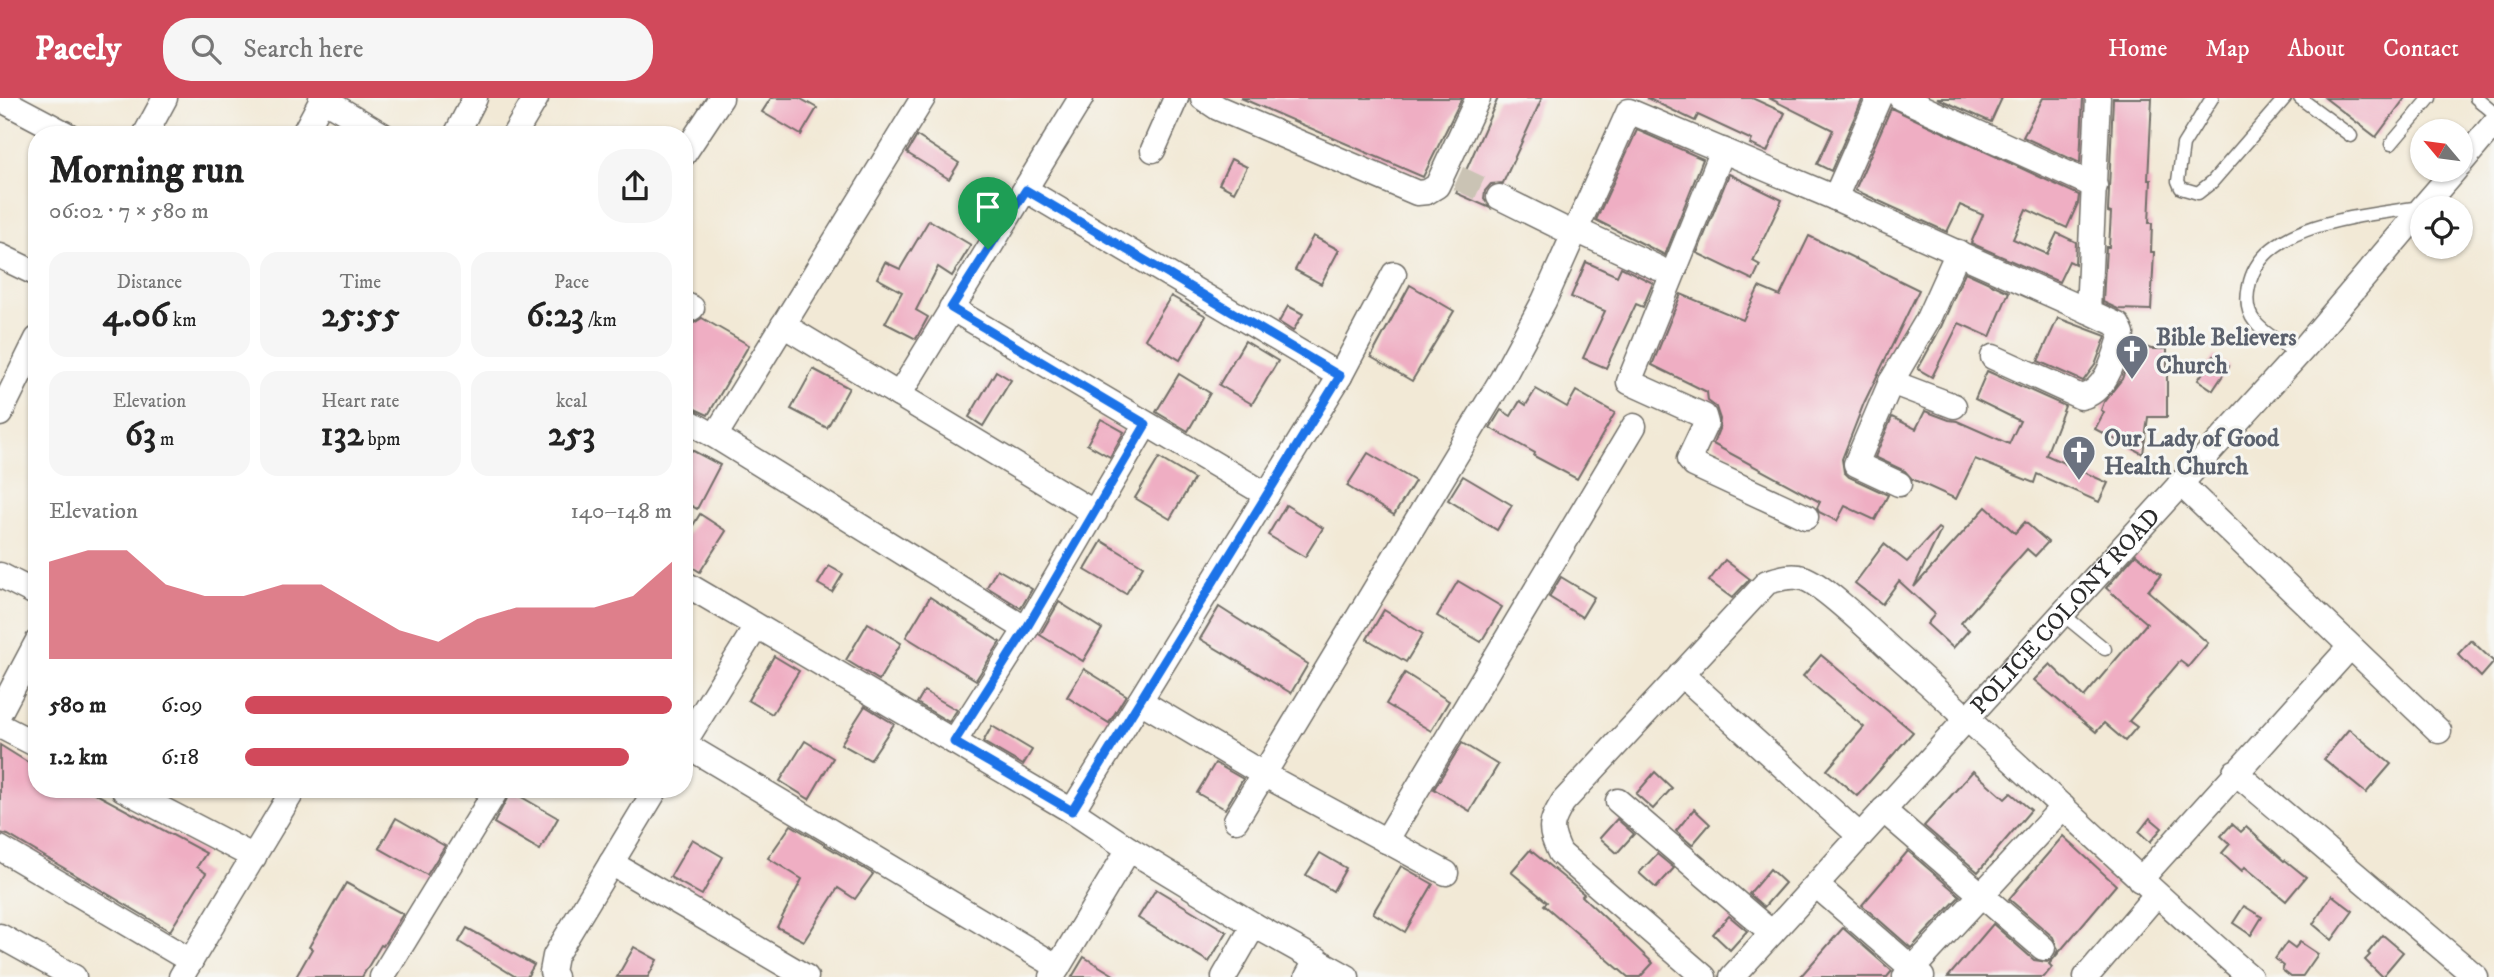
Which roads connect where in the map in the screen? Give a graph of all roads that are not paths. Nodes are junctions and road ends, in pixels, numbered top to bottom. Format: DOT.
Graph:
graph roads {
  1 [pos="165,98"];
  2 [pos="322,98"];
  3 [pos="475,98"];
  4 [pos="537,98"];
  5 [pos="721,98"];
  6 [pos="923,98"];
  7 [pos="1081,98"];
  8 [pos="1176,98"];
  9 [pos="1203,98"];
  10 [pos="1478,98"];
  11 [pos="1879,98"];
  12 [pos="1901,98"];
  13 [pos="2098,98"];
  14 [pos="2212,98"];
  15 [pos="2285,98"];
  16 [pos="2300,98"];
  17 [pos="2430,98"];
  18 [pos="2476,98"];
  19 [pos="0,99"];
  20 [pos="2494,113"];
  21 [pos="2494,124"];
  22 [pos="51,126"];
  23 [pos="150,126"];
  24 [pos="308,126"];
  25 [pos="368,126"];
  26 [pos="461,126"];
  27 [pos="520,126"];
  28 [pos="2351,136"];
  29 [pos="693,140"];
  30 [pos="2391,144"];
  31 [pos="2473,149"];
  32 [pos="1153,150"];
  33 [pos="1724,150"];
  34 [pos="2445,182"];
  35 [pos="2095,186"];
  36 [pos="1026,190"];
  37 [pos="2433,196"];
  38 [pos="1499,197"];
  39 [pos="1835,198"];
  40 [pos="2410,210"];
  41 [pos="2410,223"];
  42 [pos="1575,232"];
  43 [pos="1958,253"];
  44 [pos="0,256"];
  45 [pos="1658,268"];
  46 [pos="28,270"];
  47 [pos="1394,274"];
  48 [pos="951,308"];
  49 [pos="2088,311"];
  50 [pos="783,326"];
  51 [pos="2298,354"];
  52 [pos="28,357"];
  53 [pos="1993,357"];
  54 [pos="1340,376"];
  55 [pos="1891,382"];
  56 [pos="899,395"];
  57 [pos="1954,406"];
  58 [pos="0,414"];
  59 [pos="693,424"];
  60 [pos="1146,424"];
  61 [pos="1634,426"];
  62 [pos="716,436"];
  63 [pos="2180,483"];
  64 [pos="1899,484"];
  65 [pos="1267,495"];
  66 [pos="1095,513"];
  67 [pos="1805,517"];
  68 [pos="0,575"];
  69 [pos="693,588"];
  70 [pos="28,589"];
  71 [pos="2062,613"];
  72 [pos="756,627"];
  73 [pos="1026,629"];
  74 [pos="2350,647"];
  75 [pos="2105,649"];
  76 [pos="28,659"];
  77 [pos="1681,674"];
  78 [pos="1140,701"];
  79 [pos="0,712"];
  80 [pos="1967,717"];
  81 [pos="0,726"];
  82 [pos="693,729"];
  83 [pos="2439,731"];
  84 [pos="28,740"];
  85 [pos="954,742"];
  86 [pos="693,750"];
  87 [pos="2235,772"];
  88 [pos="1263,774"];
  89 [pos="139,798"];
  90 [pos="289,798"];
  91 [pos="492,798"];
  92 [pos="651,798"];
  93 [pos="1618,801"];
  94 [pos="2063,807"];
  95 [pos="1883,810"];
  96 [pos="1072,811"];
  97 [pos="1236,820"];
  98 [pos="1860,836"];
  99 [pos="1386,841"];
  100 [pos="0,848"];
  101 [pos="1129,849"];
  102 [pos="254,857"];
  103 [pos="611,863"];
  104 [pos="1446,873"];
  105 [pos="1816,885"];
  106 [pos="2148,888"];
  107 [pos="1981,895"];
  108 [pos="1254,925"];
  109 [pos="1772,933"];
  110 [pos="0,936"];
  111 [pos="2043,948"];
  112 [pos="1312,968"];
  113 [pos="186,972"];
  114 [pos="1055,972"];
  115 [pos="1913,974"];
  116 [pos="74,977"];
  117 [pos="383,977"];
  118 [pos="555,977"];
  119 [pos="806,977"];
  120 [pos="1224,977"];
  121 [pos="1347,977"];
  122 [pos="1704,977"];
  123 [pos="1732,977"];
  124 [pos="2085,977"];
  125 [pos="2250,977"];
  126 [pos="2476,977"];
  1 -- 23 [label="street"];
  2 -- 24 [label="street"];
  2 -- 25 [label="street"];
  3 -- 26 [label="street"];
  4 -- 27 [label="street"];
  5 -- 29 [label="street"];
  6 -- 50 [label="street"];
  7 -- 36 [label="street"];
  8 -- 32 [label="street"];
  9 -- 10 [label="street"];
  11 -- 39 [label="street"];
  12 -- 35 [label="street"];
  13 -- 35 [label="street"];
  14 -- 15 [label="lane"];
  16 -- 28 [label="lane"];
  17 -- 30 [label="lane"];
  18 -- 20 [label="lane"];
  19 -- 22 [label="street"];
  21 -- 31 [label="street"];
  33 -- 39 [label="street"];
  33 -- 42 [label="street"];
  33 -- 67 [label="street"];
  34 -- 37 [label="street, POLICE COLONY ROAD"];
  35 -- 49 [label="street"];
  36 -- 48 [label="street"];
  36 -- 54 [label="street"];
  38 -- 42 [label="street"];
  39 -- 43 [label="street"];
  40 -- 51 [label="lane"];
  41 -- 51 [label="street, POLICE COLONY ROAD"];
  42 -- 45 [label="street"];
  42 -- 88 [label="street"];
  43 -- 49 [label="street"];
  43 -- 55 [label="street"];
  44 -- 46 [label="street"];
  47 -- 54 [label="street"];
  48 -- 56 [label="street"];
  48 -- 60 [label="street"];
  49 -- 53 [label="street"];
  50 -- 56 [label="street"];
  50 -- 62 [label="street"];
  51 -- 63 [label="street, POLICE COLONY ROAD"];
  52 -- 58 [label="street"];
  54 -- 65 [label="street"];
  55 -- 57 [label="street"];
  55 -- 64 [label="street"];
  56 -- 66 [label="street"];
  59 -- 62 [label="street"];
  60 -- 65 [label="street"];
  60 -- 66 [label="street"];
  61 -- 99 [label="street"];
  62 -- 73 [label="street"];
  63 -- 71 [label="street, POLICE COLONY ROAD"];
  63 -- 74 [label="street"];
  65 -- 78 [label="street"];
  66 -- 73 [label="street"];
  68 -- 70 [label="street"];
  69 -- 72 [label="street"];
  71 -- 75 [label="lane"];
  71 -- 80 [label="street, POLICE COLONY ROAD"];
  72 -- 82 [label="street"];
  72 -- 85 [label="street"];
  73 -- 85 [label="street"];
  74 -- 83 [label="street"];
  74 -- 87 [label="street"];
  76 -- 79 [label="street"];
  77 -- 80 [label="street"];
  77 -- 98 [label="street"];
  77 -- 122 [label="street"];
  78 -- 88 [label="street"];
  78 -- 96 [label="street"];
  80 -- 94 [label="street"];
  80 -- 95 [label="street, POLICE COLONY ROAD"];
  81 -- 84 [label="street"];
  85 -- 96 [label="street"];
  86 -- 114 [label="street"];
  87 -- 106 [label="street"];
  87 -- 126 [label="street"];
  88 -- 97 [label="street"];
  88 -- 99 [label="street"];
  89 -- 102 [label="street"];
  90 -- 102 [label="street"];
  91 -- 117 [label="street"];
  92 -- 103 [label="street"];
  93 -- 109 [label="street"];
  94 -- 106 [label="street"];
  94 -- 107 [label="street"];
  95 -- 98 [label="street, POLICE COLONY ROAD"];
  95 -- 107 [label="street"];
  96 -- 101 [label="street"];
  98 -- 105 [label="street, POLICE COLONY ROAD"];
  99 -- 104 [label="street"];
  100 -- 113 [label="street"];
  101 -- 108 [label="street"];
  101 -- 114 [label="street"];
  102 -- 113 [label="street"];
  103 -- 118 [label="street"];
  103 -- 119 [label="street"];
  105 -- 109 [label="street, POLICE COLONY ROAD"];
  105 -- 115 [label="street"];
  106 -- 124 [label="street"];
  106 -- 125 [label="street"];
  107 -- 111 [label="street"];
  107 -- 115 [label="street"];
  108 -- 112 [label="street"];
  108 -- 120 [label="street"];
  109 -- 123 [label="street, POLICE COLONY ROAD"];
  110 -- 116 [label="street"];
  112 -- 121 [label="street"];
}
